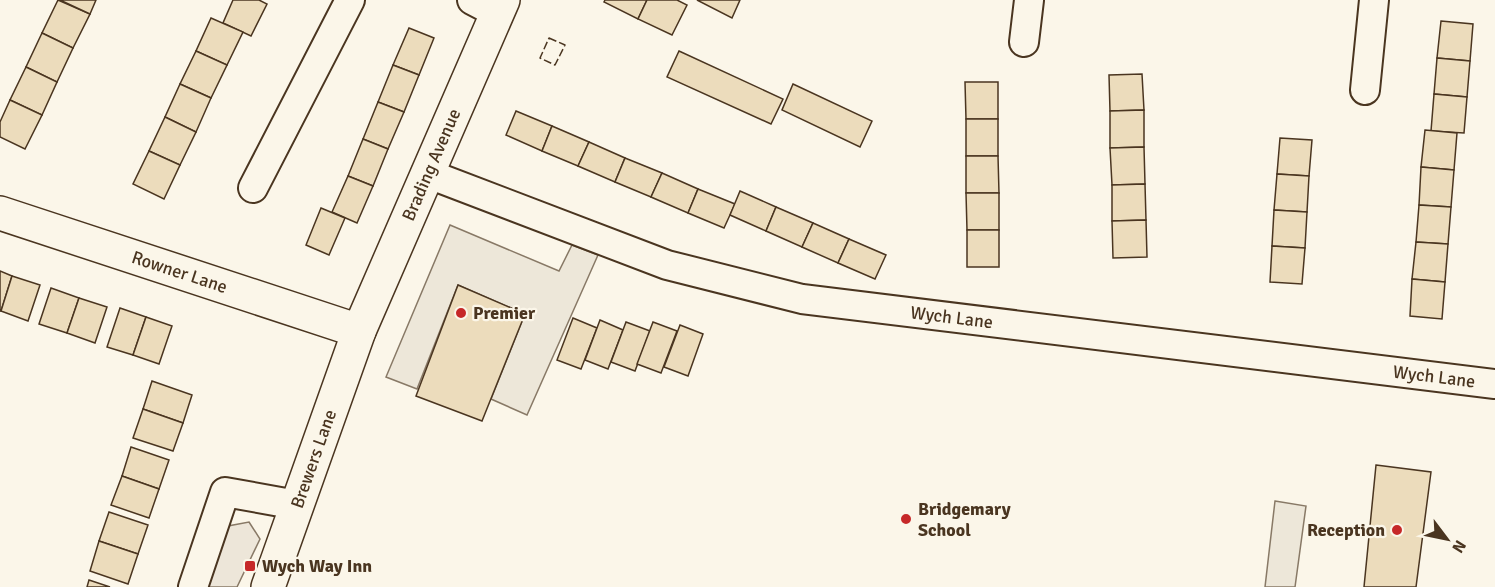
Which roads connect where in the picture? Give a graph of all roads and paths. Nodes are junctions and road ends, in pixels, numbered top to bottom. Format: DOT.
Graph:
graph roads {
  1 [pos="350,0"];
  2 [pos="1029,0"];
  3 [pos="1374,0"];
  4 [pos="491,4"];
  5 [pos="1024,42"];
  6 [pos="1365,90"];
  7 [pos="426,173"];
  8 [pos="253,188"];
  9 [pos="0,213"];
  10 [pos="359,331"];
  11 [pos="1495,384"];
  12 [pos="297,505"];
  13 [pos="193,587"];
  14 [pos="268,587"];
  1 -- 8 [label="street"];
  2 -- 5 [label="street"];
  3 -- 6 [label="street"];
  4 -- 7 [label="street, Brading Avenue"];
  7 -- 10 [label="street, Brading Avenue"];
  7 -- 11 [label="street, Wych Lane"];
  9 -- 10 [label="street, Rowner Lane"];
  10 -- 12 [label="street, Brewers Lane"];
  12 -- 13 [label="street"];
  12 -- 14 [label="street, Brewers Lane"];
}
